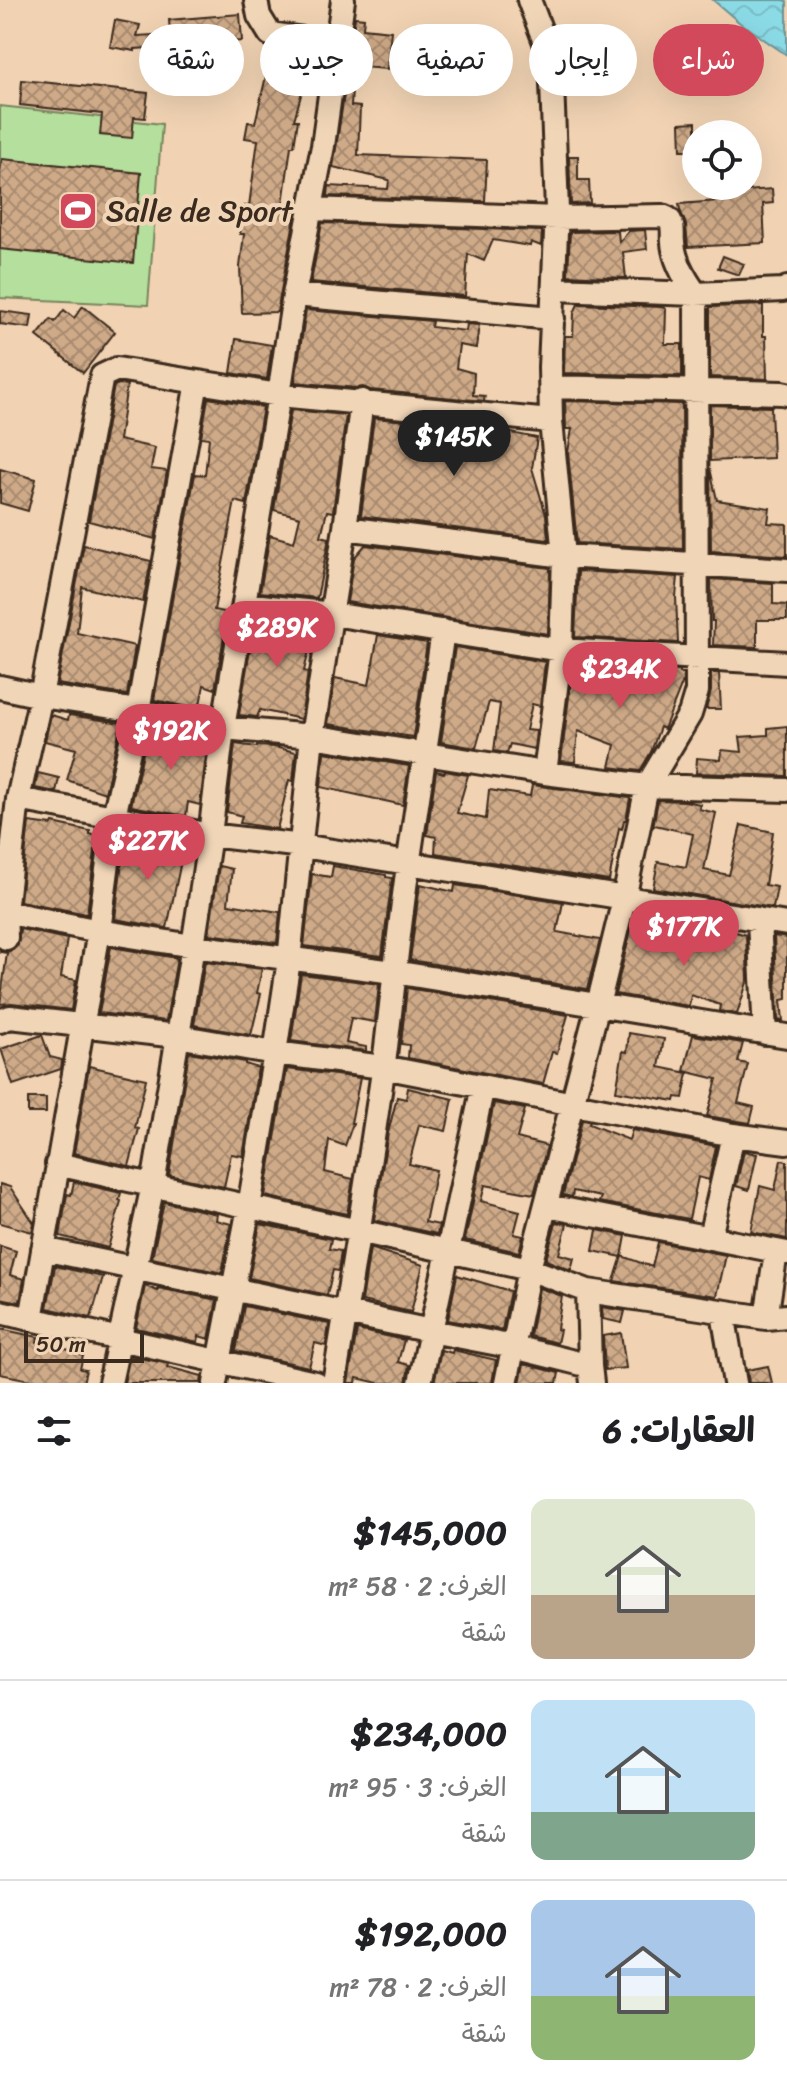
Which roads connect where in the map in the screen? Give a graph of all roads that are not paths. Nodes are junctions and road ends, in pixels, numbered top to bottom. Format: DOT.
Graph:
graph roads {
  1 [pos="256,0"];
  2 [pos="343,0"];
  3 [pos="529,0"];
  4 [pos="264,24"];
  5 [pos="340,24"];
  6 [pos="330,96"];
  7 [pos="311,209"];
  8 [pos="557,218"];
  9 [pos="787,288"];
  10 [pos="554,289"];
  11 [pos="696,294"];
  12 [pos="294,295"];
  13 [pos="553,318"];
  14 [pos="197,382"];
  15 [pos="551,387"];
  16 [pos="697,390"];
  17 [pos="787,394"];
  18 [pos="279,395"];
  19 [pos="362,401"];
  20 [pos="551,421"];
  21 [pos="345,528"];
  22 [pos="564,556"];
  23 [pos="697,564"];
  24 [pos="787,570"];
  25 [pos="244,604"];
  26 [pos="332,614"];
  27 [pos="443,631"];
  28 [pos="561,650"];
  29 [pos="697,657"];
  30 [pos="787,663"];
  31 [pos="0,687"];
  32 [pos="41,696"];
  33 [pos="138,711"];
  34 [pos="223,728"];
  35 [pos="312,736"];
  36 [pos="426,752"];
  37 [pos="545,773"];
  38 [pos="647,786"];
  39 [pos="787,790"];
  40 [pos="18,799"];
  41 [pos="114,816"];
  42 [pos="210,835"];
  43 [pos="302,846"];
  44 [pos="408,863"];
  45 [pos="624,899"];
  46 [pos="5,912"];
  47 [pos="759,921"];
  48 [pos="787,924"];
  49 [pos="99,931"];
  50 [pos="6,938"];
  51 [pos="193,946"];
  52 [pos="289,960"];
  53 [pos="394,972"];
  54 [pos="598,1005"];
  55 [pos="0,1021"];
  56 [pos="82,1026"];
  57 [pos="776,1034"];
  58 [pos="177,1036"];
  59 [pos="275,1053"];
  60 [pos="383,1067"];
  61 [pos="483,1086"];
  62 [pos="571,1104"];
  63 [pos="733,1135"];
  64 [pos="787,1142"];
  65 [pos="57,1164"];
  66 [pos="153,1185"];
  67 [pos="547,1206"];
  68 [pos="249,1207"];
  69 [pos="359,1231"];
  70 [pos="710,1237"];
  71 [pos="43,1249"];
  72 [pos="447,1251"];
  73 [pos="781,1253"];
  74 [pos="135,1267"];
  75 [pos="529,1269"];
  76 [pos="232,1289"];
  77 [pos="588,1291"];
  78 [pos="0,1312"];
  79 [pos="345,1313"];
  80 [pos="723,1313"];
  81 [pos="777,1317"];
  82 [pos="31,1319"];
  83 [pos="431,1331"];
  84 [pos="120,1338"];
  85 [pos="514,1347"];
  86 [pos="218,1360"];
  87 [pos="591,1374"];
  88 [pos="110,1383"];
  89 [pos="215,1383"];
  90 [pos="315,1383"];
  91 [pos="334,1383"];
  92 [pos="420,1383"];
  93 [pos="506,1383"];
  94 [pos="735,1383"];
  1 -- 4 [label="street"];
  2 -- 5 [label="street"];
  3 -- 8 [label="street"];
  6 -- 7 [label="street"];
  7 -- 8 [label="street"];
  7 -- 12 [label="street"];
  8 -- 10 [label="street"];
  8 -- 11 [label="street"];
  9 -- 11 [label="street"];
  10 -- 11 [label="street"];
  10 -- 13 [label="street"];
  11 -- 16 [label="street"];
  12 -- 13 [label="street"];
  12 -- 18 [label="street"];
  13 -- 15 [label="street"];
  14 -- 18 [label="street"];
  14 -- 32 [label="street"];
  14 -- 33 [label="street"];
  15 -- 16 [label="street"];
  15 -- 20 [label="street"];
  16 -- 17 [label="street"];
  16 -- 23 [label="street"];
  18 -- 19 [label="street"];
  18 -- 25 [label="street"];
  19 -- 20 [label="street"];
  19 -- 21 [label="street"];
  20 -- 22 [label="street"];
  21 -- 22 [label="street"];
  21 -- 26 [label="street"];
  22 -- 23 [label="street"];
  22 -- 28 [label="street"];
  23 -- 24 [label="street"];
  23 -- 29 [label="street"];
  25 -- 26 [label="street"];
  25 -- 34 [label="street"];
  26 -- 27 [label="street"];
  26 -- 35 [label="street"];
  27 -- 28 [label="street"];
  27 -- 36 [label="street"];
  28 -- 29 [label="street"];
  28 -- 37 [label="street"];
  29 -- 30 [label="street"];
  29 -- 38 [label="street"];
  31 -- 32 [label="street"];
  32 -- 33 [label="street"];
  32 -- 40 [label="street"];
  33 -- 34 [label="street"];
  33 -- 41 [label="street"];
  34 -- 35 [label="street"];
  34 -- 42 [label="street"];
  35 -- 36 [label="street"];
  35 -- 43 [label="street"];
  36 -- 37 [label="street"];
  36 -- 44 [label="street"];
  37 -- 38 [label="street"];
  38 -- 39 [label="street"];
  38 -- 45 [label="street"];
  40 -- 41 [label="street"];
  40 -- 46 [label="street"];
  41 -- 42 [label="street"];
  41 -- 49 [label="street"];
  42 -- 43 [label="street"];
  42 -- 51 [label="street"];
  43 -- 44 [label="street"];
  43 -- 52 [label="street"];
  44 -- 45 [label="street"];
  44 -- 53 [label="street"];
  45 -- 47 [label="street"];
  45 -- 54 [label="street"];
  46 -- 49 [label="street"];
  46 -- 50 [label="street"];
  47 -- 48 [label="street"];
  47 -- 57 [label="street"];
  49 -- 51 [label="street"];
  49 -- 56 [label="street"];
  51 -- 52 [label="street"];
  51 -- 58 [label="street"];
  52 -- 53 [label="street"];
  52 -- 59 [label="street"];
  53 -- 54 [label="street"];
  53 -- 60 [label="street"];
  54 -- 57 [label="street"];
  54 -- 62 [label="street"];
  55 -- 56 [label="street"];
  56 -- 58 [label="street"];
  56 -- 65 [label="street"];
  58 -- 59 [label="street"];
  58 -- 66 [label="street"];
  59 -- 60 [label="street"];
  59 -- 68 [label="street"];
  60 -- 61 [label="street"];
  60 -- 69 [label="street"];
  61 -- 62 [label="street"];
  61 -- 72 [label="street"];
  62 -- 63 [label="street"];
  62 -- 67 [label="street"];
  63 -- 64 [label="street"];
  63 -- 70 [label="street"];
  65 -- 66 [label="street"];
  65 -- 71 [label="street"];
  66 -- 68 [label="street"];
  66 -- 74 [label="street"];
  67 -- 70 [label="street"];
  67 -- 75 [label="street"];
  68 -- 69 [label="street"];
  68 -- 76 [label="street"];
  69 -- 72 [label="street"];
  69 -- 79 [label="street"];
  70 -- 73 [label="street"];
  71 -- 74 [label="street"];
  71 -- 82 [label="street"];
  72 -- 75 [label="street"];
  72 -- 83 [label="street"];
  73 -- 81 [label="street"];
  74 -- 76 [label="street"];
  74 -- 84 [label="street"];
  75 -- 77 [label="street"];
  75 -- 85 [label="street"];
  76 -- 79 [label="street"];
  76 -- 86 [label="street"];
  77 -- 80 [label="street"];
  77 -- 87 [label="street"];
  78 -- 82 [label="street"];
  79 -- 83 [label="street"];
  79 -- 91 [label="street"];
  80 -- 81 [label="street"];
  80 -- 94 [label="street"];
  82 -- 84 [label="street"];
  83 -- 85 [label="street"];
  83 -- 92 [label="street"];
  84 -- 86 [label="street"];
  84 -- 88 [label="street"];
  85 -- 87 [label="street"];
  85 -- 93 [label="street"];
  86 -- 89 [label="street"];
  86 -- 90 [label="street"];
}
